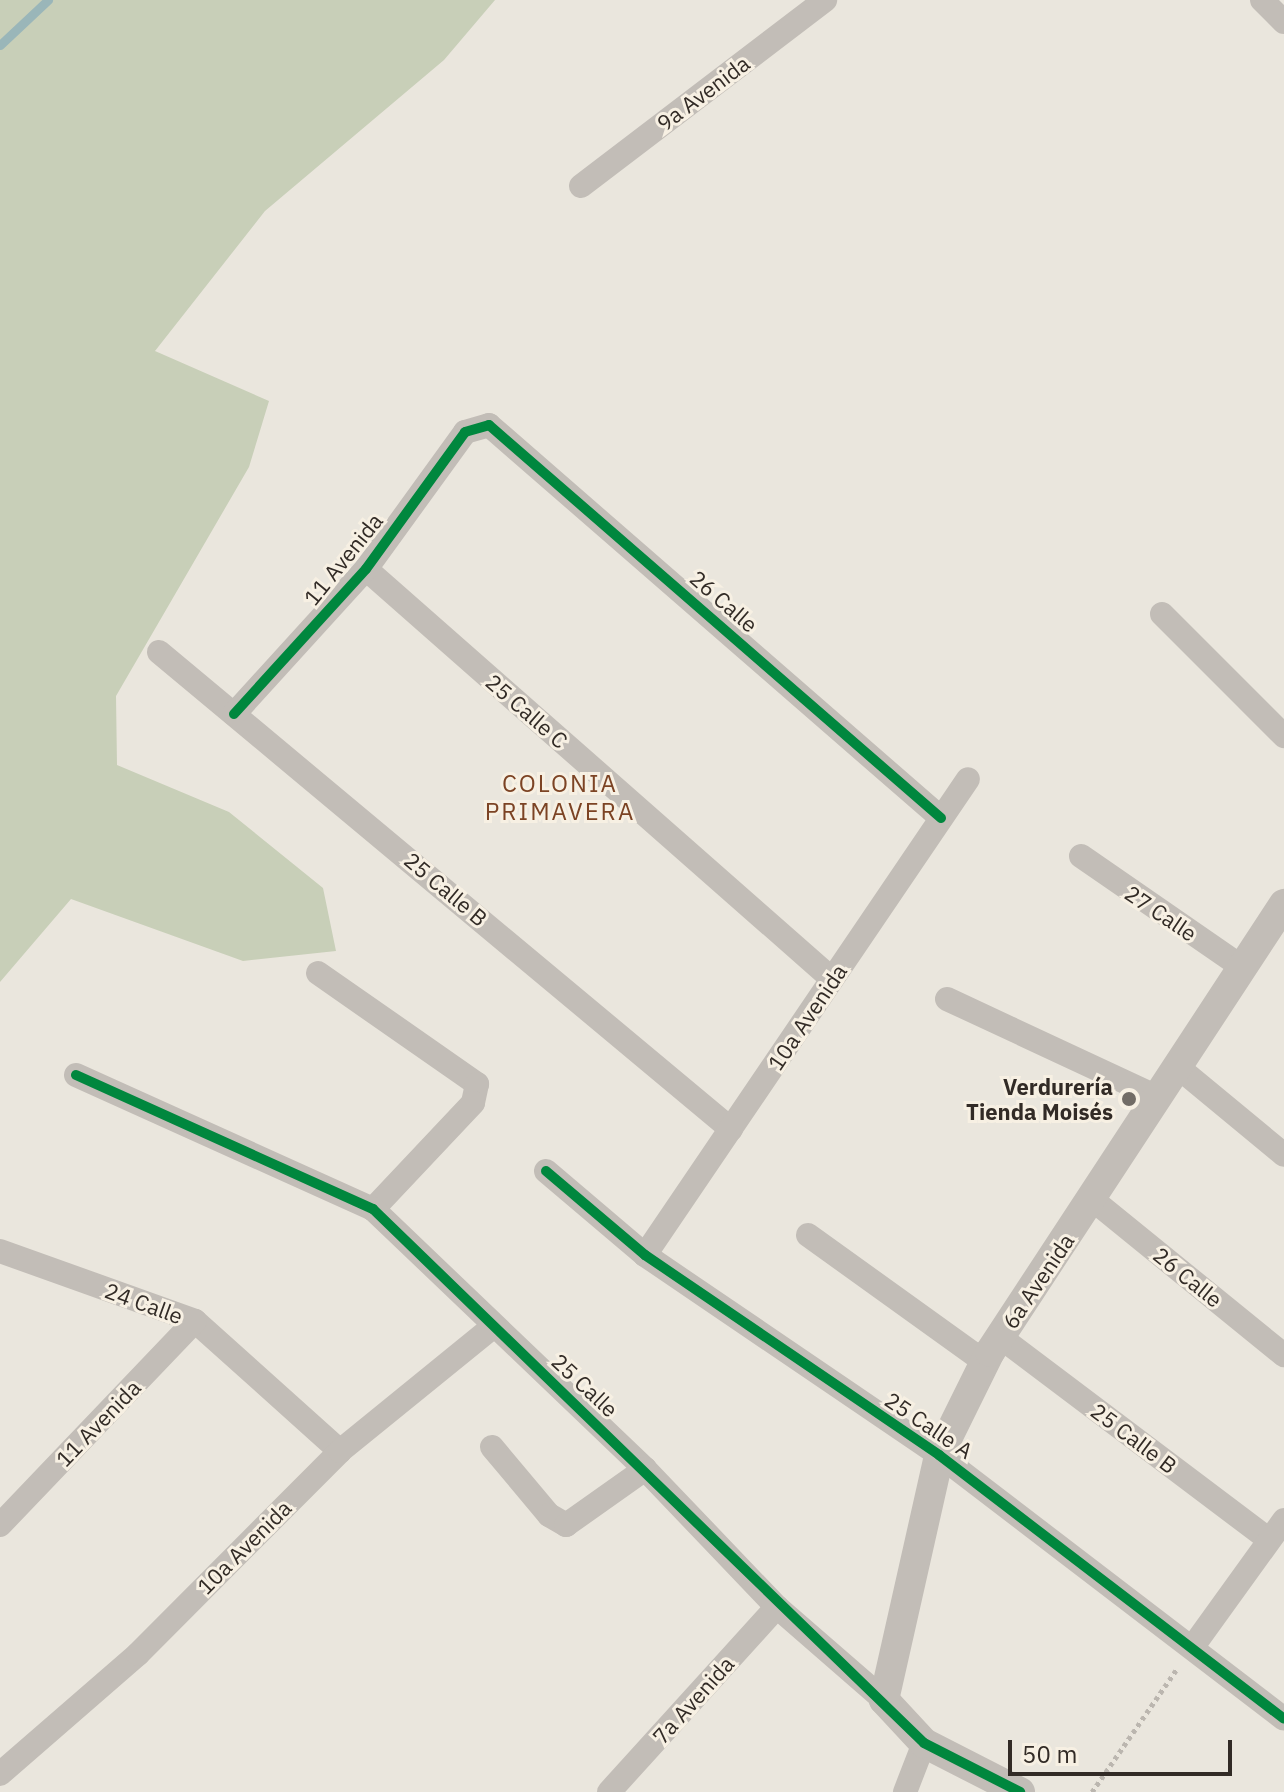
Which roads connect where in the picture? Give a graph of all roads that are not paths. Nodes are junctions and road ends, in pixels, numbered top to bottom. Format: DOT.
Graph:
graph roads {
  1 [pos="825,0"];
  2 [pos="1262,0"];
  3 [pos="1284,22"];
  4 [pos="581,186"];
  5 [pos="476,424"];
  6 [pos="366,569"];
  7 [pos="1162,614"];
  8 [pos="159,652"];
  9 [pos="234,714"];
  10 [pos="1284,736"];
  11 [pos="968,779"];
  12 [pos="941,818"];
  13 [pos="1081,856"];
  14 [pos="1281,914"];
  15 [pos="1242,967"];
  16 [pos="318,973"];
  17 [pos="832,979"];
  18 [pos="947,999"];
  19 [pos="1179,1068"];
  20 [pos="76,1075"];
  21 [pos="1159,1098"];
  22 [pos="731,1129"];
  23 [pos="1284,1155"];
  24 [pos="546,1171"];
  25 [pos="1093,1200"];
  26 [pos="373,1209"];
  27 [pos="808,1235"];
  28 [pos="0,1251"];
  29 [pos="645,1255"];
  30 [pos="195,1321"];
  31 [pos="494,1326"];
  32 [pos="993,1350"];
  33 [pos="1284,1355"];
  34 [pos="492,1447"];
  35 [pos="340,1451"];
  36 [pos="939,1455"];
  37 [pos="645,1469"];
  38 [pos="1284,1520"];
  39 [pos="0,1525"];
  40 [pos="1268,1539"];
  41 [pos="777,1607"];
  42 [pos="1194,1645"];
  43 [pos="884,1700"];
  44 [pos="1284,1719"];
  45 [pos="924,1743"];
  46 [pos="0,1774"];
  47 [pos="609,1792"];
  48 [pos="905,1792"];
  49 [pos="1020,1792"];
  1 -- 4 [label="street, 9a Avenida"];
  2 -- 3 [label="street"];
  5 -- 6 [label="street, 11 Avenida"];
  5 -- 12 [label="street, 26 Calle"];
  6 -- 9 [label="street, 11 Avenida"];
  6 -- 17 [label="street, 25 Calle C"];
  7 -- 10 [label="street"];
  8 -- 9 [label="street, 25 Calle B"];
  9 -- 22 [label="street, 25 Calle B"];
  11 -- 12 [label="street, 10a Avenida"];
  12 -- 17 [label="street, 10a Avenida"];
  13 -- 15 [label="street, 27 Calle"];
  14 -- 15 [label="street, 6a Avenida"];
  15 -- 19 [label="street, 6a Avenida"];
  16 -- 26 [label="street"];
  17 -- 22 [label="street, 10a Avenida"];
  18 -- 21 [label="street"];
  19 -- 21 [label="street, 6a Avenida"];
  19 -- 23 [label="street"];
  20 -- 26 [label="street, 25 Calle"];
  21 -- 25 [label="street, 6a Avenida"];
  22 -- 29 [label="street, 10a Avenida"];
  24 -- 29 [label="street, 25 Calle A"];
  25 -- 32 [label="street, 6a Avenida"];
  25 -- 33 [label="street, 26 Calle"];
  26 -- 31 [label="street, 25 Calle"];
  27 -- 32 [label="street, 25 Calle B"];
  28 -- 30 [label="street, 24 Calle"];
  29 -- 36 [label="street, 25 Calle A"];
  30 -- 35 [label="street, 24 Calle"];
  30 -- 39 [label="street, 11 Avenida"];
  31 -- 35 [label="street, 10a Avenida"];
  31 -- 37 [label="street, 25 Calle"];
  32 -- 36 [label="street, 6a Avenida"];
  32 -- 40 [label="street, 25 Calle B"];
  34 -- 37 [label="street"];
  35 -- 46 [label="street, 10a Avenida"];
  36 -- 42 [label="street, 25 Calle A"];
  36 -- 43 [label="street, 6a Avenida"];
  37 -- 41 [label="street, 25 Calle"];
  38 -- 40 [label="street"];
  40 -- 42 [label="street"];
  41 -- 43 [label="street, 25 Calle"];
  41 -- 47 [label="street, 7a Avenida"];
  42 -- 44 [label="street, 25 Calle A"];
  43 -- 45 [label="street, 25 Calle"];
  45 -- 48 [label="street"];
  45 -- 49 [label="street, 25 Calle"];
}
